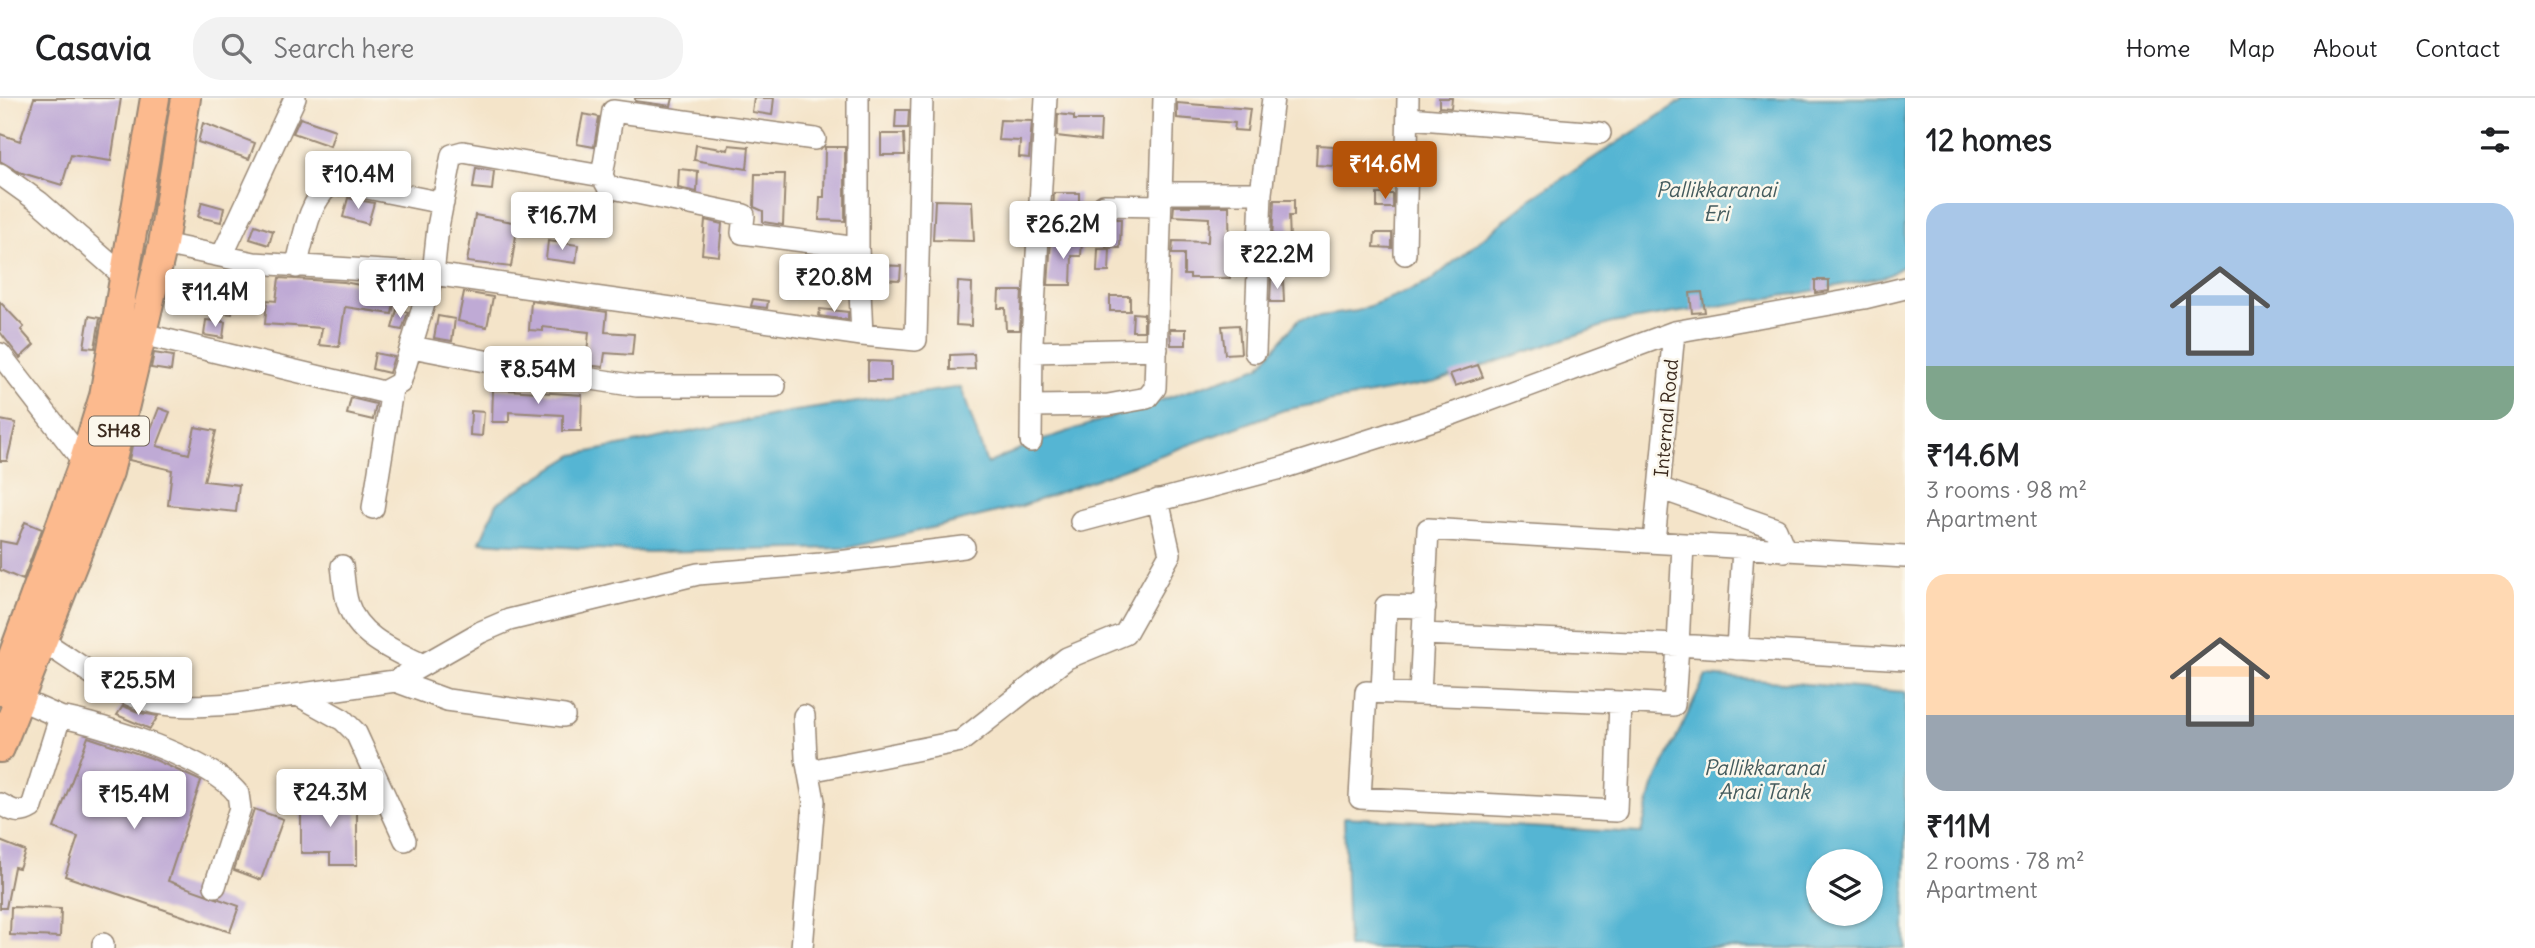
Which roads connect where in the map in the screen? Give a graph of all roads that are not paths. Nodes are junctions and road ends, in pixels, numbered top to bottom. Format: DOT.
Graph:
graph roads {
  1 [pos="155,98"];
  2 [pos="187,98"];
  3 [pos="295,98"];
  4 [pos="858,98"];
  5 [pos="922,98"];
  6 [pos="1046,98"];
  7 [pos="1164,98"];
  8 [pos="1273,98"];
  9 [pos="1408,108"];
  10 [pos="1600,134"];
  11 [pos="815,139"];
  12 [pos="345,169"];
  13 [pos="0,174"];
  14 [pos="601,176"];
  15 [pos="330,185"];
  16 [pos="1261,193"];
  17 [pos="1161,199"];
  18 [pos="443,203"];
  19 [pos="1104,205"];
  20 [pos="163,244"];
  21 [pos="858,248"];
  22 [pos="1405,254"];
  23 [pos="222,256"];
  24 [pos="296,267"];
  25 [pos="433,274"];
  26 [pos="126,278"];
  27 [pos="1905,288"];
  28 [pos="1674,332"];
  29 [pos="142,334"];
  30 [pos="862,335"];
  31 [pos="412,348"];
  32 [pos="1157,349"];
  33 [pos="1032,352"];
  34 [pos="1255,352"];
  35 [pos="0,354"];
  36 [pos="0,384"];
  37 [pos="22,385"];
  38 [pos="775,386"];
  39 [pos="392,390"];
  40 [pos="1032,407"];
  41 [pos="1031,442"];
  42 [pos="83,461"];
  43 [pos="1659,488"];
  44 [pos="1158,500"];
  45 [pos="373,508"];
  46 [pos="1080,521"];
  47 [pos="1654,542"];
  48 [pos="1683,545"];
  49 [pos="964,547"];
  50 [pos="1743,548"];
  51 [pos="1784,551"];
  52 [pos="1905,557"];
  53 [pos="342,566"];
  54 [pos="1424,607"];
  55 [pos="1423,634"];
  56 [pos="41,640"];
  57 [pos="1678,645"];
  58 [pos="1737,649"];
  59 [pos="1905,659"];
  60 [pos="423,665"];
  61 [pos="395,681"];
  62 [pos="5,689"];
  63 [pos="1382,692"];
  64 [pos="1420,694"];
  65 [pos="298,695"];
  66 [pos="1620,702"];
  67 [pos="564,716"];
  68 [pos="803,716"];
  69 [pos="60,717"];
  70 [pos="0,748"];
  71 [pos="809,771"];
  72 [pos="0,804"];
  73 [pos="405,839"];
  74 [pos="215,886"];
  75 [pos="803,948"];
  1 -- 26 [label="main road, SH48"];
  2 -- 20 [label="main road, SH48"];
  3 -- 23 [label="street"];
  4 -- 21 [label="street"];
  5 -- 30 [label="street"];
  6 -- 33 [label="street"];
  7 -- 17 [label="street"];
  8 -- 16 [label="street"];
  9 -- 10 [label="street"];
  9 -- 22 [label="street"];
  11 -- 14 [label="street"];
  12 -- 15 [label="street"];
  13 -- 26 [label="street"];
  14 -- 18 [label="street"];
  14 -- 21 [label="street"];
  15 -- 18 [label="street"];
  15 -- 24 [label="street"];
  16 -- 17 [label="street"];
  16 -- 34 [label="street"];
  17 -- 19 [label="street"];
  17 -- 32 [label="street"];
  18 -- 25 [label="street"];
  20 -- 23 [label="street"];
  20 -- 29 [label="main road, SH48"];
  21 -- 30 [label="street"];
  23 -- 24 [label="street"];
  24 -- 25 [label="street"];
  25 -- 30 [label="street"];
  25 -- 31 [label="street"];
  26 -- 42 [label="main road, SH48"];
  27 -- 28 [label="street"];
  28 -- 43 [label="street, Internal Road"];
  28 -- 44 [label="street"];
  29 -- 39 [label="street"];
  29 -- 56 [label="main road, SH48"];
  31 -- 38 [label="street"];
  31 -- 39 [label="street"];
  32 -- 33 [label="street"];
  32 -- 40 [label="street"];
  33 -- 40 [label="street"];
  35 -- 37 [label="street"];
  36 -- 37 [label="street"];
  37 -- 42 [label="street"];
  39 -- 45 [label="street"];
  40 -- 41 [label="street"];
  42 -- 62 [label="main road, SH48"];
  43 -- 47 [label="street"];
  43 -- 51 [label="street, Internal Road"];
  44 -- 46 [label="street"];
  44 -- 71 [label="street"];
  47 -- 48 [label="street"];
  47 -- 54 [label="street"];
  48 -- 50 [label="street"];
  48 -- 57 [label="street"];
  49 -- 60 [label="street"];
  50 -- 51 [label="street"];
  50 -- 58 [label="street"];
  51 -- 52 [label="street"];
  53 -- 60 [label="street"];
  54 -- 55 [label="street"];
  54 -- 63 [label="street"];
  55 -- 57 [label="street"];
  55 -- 64 [label="street"];
  56 -- 62 [label="main road, SH48"];
  56 -- 65 [label="street"];
  57 -- 58 [label="street"];
  57 -- 66 [label="street"];
  58 -- 59 [label="street"];
  60 -- 61 [label="street"];
  61 -- 65 [label="street"];
  61 -- 67 [label="street"];
  62 -- 69 [label="street"];
  62 -- 70 [label="main road, SH48"];
  63 -- 64 [label="street"];
  63 -- 66 [label="street"];
  64 -- 66 [label="street"];
  65 -- 73 [label="street"];
  68 -- 71 [label="street"];
  69 -- 72 [label="street"];
  69 -- 74 [label="street"];
  71 -- 75 [label="street"];
}
